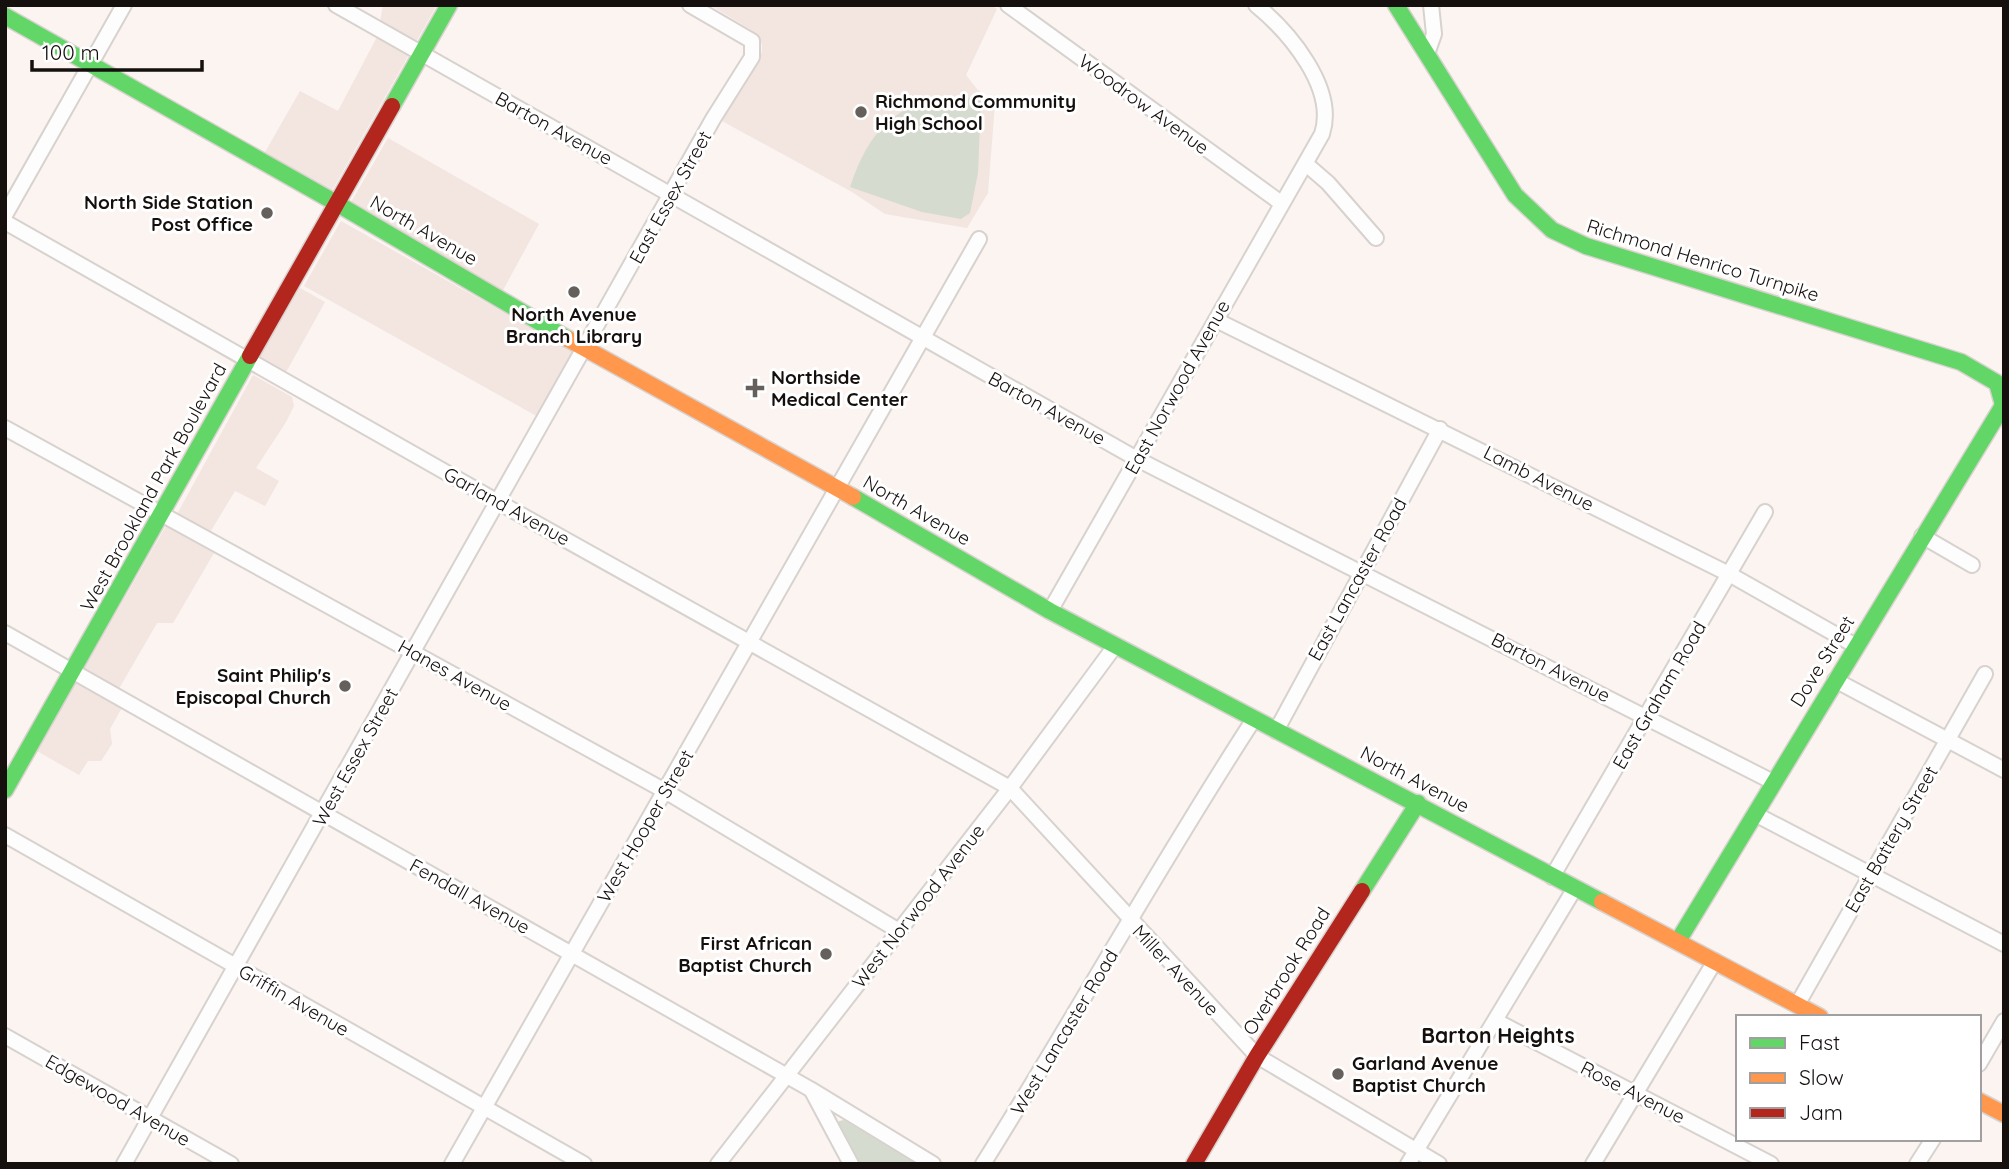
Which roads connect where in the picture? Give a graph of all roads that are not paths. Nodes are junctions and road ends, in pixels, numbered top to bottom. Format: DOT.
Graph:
graph roads {
  1 [pos="124,5"];
  2 [pos="336,5"];
  3 [pos="450,5"];
  4 [pos="690,5"];
  5 [pos="1007,5"];
  6 [pos="1256,5"];
  7 [pos="1396,5"];
  8 [pos="1431,5"];
  9 [pos="5,16"];
  10 [pos="422,54"];
  11 [pos="1427,54"];
  12 [pos="90,65"];
  13 [pos="1306,164"];
  14 [pos="671,194"];
  15 [pos="336,203"];
  16 [pos="1281,203"];
  17 [pos="5,215"];
  18 [pos="5,222"];
  19 [pos="1376,238"];
  20 [pos="979,239"];
  21 [pos="1216,320"];
  22 [pos="922,338"];
  23 [pos="584,349"];
  24 [pos="249,359"];
  25 [pos="2004,406"];
  26 [pos="5,428"];
  27 [pos="1440,429"];
  28 [pos="1137,459"];
  29 [pos="836,487"];
  30 [pos="498,502"];
  31 [pos="1765,512"];
  32 [pos="160,516"];
  33 [pos="1922,536"];
  34 [pos="1972,565"];
  35 [pos="1361,570"];
  36 [pos="1728,574"];
  37 [pos="1050,611"];
  38 [pos="5,633"];
  39 [pos="749,642"];
  40 [pos="1115,646"];
  41 [pos="1856,646"];
  42 [pos="413,652"];
  43 [pos="73,671"];
  44 [pos="1985,674"];
  45 [pos="1835,680"];
  46 [pos="1648,715"];
  47 [pos="1254,719"];
  48 [pos="1276,731"];
  49 [pos="1947,740"];
  50 [pos="2004,770"];
  51 [pos="1773,782"];
  52 [pos="1010,788"];
  53 [pos="5,790"];
  54 [pos="665,791"];
  55 [pos="1418,803"];
  56 [pos="323,813"];
  57 [pos="1755,814"];
  58 [pos="5,835"];
  59 [pos="1870,875"];
  60 [pos="1552,877"];
  61 [pos="1575,888"];
  62 [pos="1131,922"];
  63 [pos="899,931"];
  64 [pos="1678,941"];
  65 [pos="2004,944"];
  66 [pos="572,954"];
  67 [pos="1715,961"];
  68 [pos="236,967"];
  69 [pos="1797,1005"];
  70 [pos="1816,1015"];
  71 [pos="1496,1021"];
  72 [pos="2004,1021"];
  73 [pos="5,1036"];
  74 [pos="1257,1056"];
  75 [pos="1981,1061"];
  76 [pos="786,1075"];
  77 [pos="810,1089"];
  78 [pos="1636,1094"];
  79 [pos="1981,1102"];
  80 [pos="484,1108"];
  81 [pos="2004,1114"];
  82 [pos="150,1118"];
  83 [pos="1932,1141"];
  84 [pos="1412,1158"];
  85 [pos="124,1164"];
  86 [pos="231,1164"];
  87 [pos="452,1164"];
  88 [pos="584,1164"];
  89 [pos="718,1164"];
  90 [pos="851,1164"];
  91 [pos="933,1164"];
  92 [pos="983,1164"];
  93 [pos="1194,1164"];
  94 [pos="1439,1164"];
  95 [pos="1593,1164"];
  96 [pos="1771,1164"];
  97 [pos="1917,1164"];
  1 -- 12 [label="street"];
  2 -- 10 [label="street, Barton Avenue"];
  3 -- 10 [label="street, West Brookland Park Boulevard"];
  4 -- 14 [label="street, East Essex Street"];
  5 -- 16 [label="street, Woodrow Avenue"];
  6 -- 13 [label="street, East Norwood Avenue"];
  7 -- 11 [label="street, Richmond Henrico Turnpike"];
  8 -- 11 [label="street"];
  9 -- 12 [label="street, North Avenue"];
  10 -- 14 [label="street, Barton Avenue"];
  10 -- 15 [label="street, West Brookland Park Boulevard"];
  11 -- 25 [label="street, Richmond Henrico Turnpike"];
  12 -- 15 [label="street, North Avenue"];
  12 -- 17 [label="street"];
  13 -- 16 [label="street, East Norwood Avenue"];
  13 -- 19 [label="street"];
  14 -- 22 [label="street, Barton Avenue"];
  14 -- 23 [label="street, East Essex Street"];
  15 -- 23 [label="street, North Avenue"];
  15 -- 24 [label="street, West Brookland Park Boulevard"];
  16 -- 21 [label="street, East Norwood Avenue"];
  18 -- 24 [label="street, Garland Avenue"];
  20 -- 22 [label="street, West Hooper Street"];
  21 -- 27 [label="street, Lamb Avenue"];
  21 -- 28 [label="street, East Norwood Avenue"];
  22 -- 28 [label="street, Barton Avenue"];
  22 -- 29 [label="street, West Hooper Street"];
  23 -- 29 [label="street, North Avenue"];
  23 -- 30 [label="street, West Essex Street"];
  24 -- 30 [label="street, Garland Avenue"];
  24 -- 32 [label="street, West Brookland Park Boulevard"];
  25 -- 33 [label="street, Dove Street"];
  26 -- 32 [label="street, Hanes Avenue"];
  27 -- 35 [label="street, East Lancaster Road"];
  27 -- 36 [label="street, Lamb Avenue"];
  28 -- 35 [label="street, Barton Avenue"];
  28 -- 37 [label="street, East Norwood Avenue"];
  29 -- 37 [label="street, North Avenue"];
  29 -- 39 [label="street, West Hooper Street"];
  30 -- 39 [label="street, Garland Avenue"];
  30 -- 42 [label="street, West Essex Street"];
  31 -- 36 [label="street, East Graham Road"];
  32 -- 42 [label="street, Hanes Avenue"];
  32 -- 43 [label="street, West Brookland Park Boulevard"];
  33 -- 34 [label="street"];
  33 -- 41 [label="street, Dove Street"];
  35 -- 46 [label="street, Barton Avenue"];
  35 -- 48 [label="street, East Lancaster Road"];
  36 -- 41 [label="street, Lamb Avenue"];
  36 -- 46 [label="street, East Graham Road"];
  37 -- 40 [label="street, North Avenue"];
  38 -- 43 [label="street, Fendall Avenue"];
  39 -- 52 [label="street, Garland Avenue"];
  39 -- 54 [label="street, West Hooper Street"];
  40 -- 47 [label="street, North Avenue"];
  40 -- 52 [label="street, West Norwood Avenue"];
  41 -- 45 [label="street, Dove Street"];
  42 -- 54 [label="street, Hanes Avenue"];
  42 -- 56 [label="street, West Essex Street"];
  43 -- 53 [label="street, West Brookland Park Boulevard"];
  43 -- 56 [label="street, Fendall Avenue"];
  44 -- 49 [label="street, East Battery Street"];
  45 -- 49 [label="street"];
  45 -- 51 [label="street, Dove Street"];
  46 -- 51 [label="street, Barton Avenue"];
  46 -- 60 [label="street, East Graham Road"];
  47 -- 48 [label="street, North Avenue"];
  47 -- 62 [label="street, West Lancaster Road"];
  48 -- 55 [label="street, North Avenue"];
  49 -- 50 [label="street"];
  49 -- 59 [label="street, East Battery Street"];
  51 -- 57 [label="street, Dove Street"];
  52 -- 62 [label="street, Miller Avenue"];
  52 -- 63 [label="street, West Norwood Avenue"];
  54 -- 63 [label="street, Hanes Avenue"];
  54 -- 66 [label="street, West Hooper Street"];
  55 -- 60 [label="street, North Avenue"];
  55 -- 74 [label="street, Overbrook Road"];
  56 -- 66 [label="street, Fendall Avenue"];
  56 -- 68 [label="street, West Essex Street"];
  57 -- 59 [label="street"];
  57 -- 64 [label="street, Dove Street"];
  58 -- 68 [label="street, Griffin Avenue"];
  59 -- 65 [label="street"];
  59 -- 69 [label="street, East Battery Street"];
  60 -- 61 [label="street, North Avenue"];
  61 -- 64 [label="street, North Avenue"];
  61 -- 71 [label="street"];
  62 -- 74 [label="street, Miller Avenue"];
  62 -- 92 [label="street, West Lancaster Road"];
  63 -- 76 [label="street, West Norwood Avenue"];
  64 -- 67 [label="street, North Avenue"];
  66 -- 76 [label="street, Fendall Avenue"];
  66 -- 80 [label="street, West Hooper Street"];
  67 -- 69 [label="street, North Avenue"];
  67 -- 78 [label="street"];
  68 -- 80 [label="street, Griffin Avenue"];
  68 -- 82 [label="street, West Essex Street"];
  69 -- 70 [label="street, North Avenue"];
  71 -- 78 [label="street, Rose Avenue"];
  71 -- 84 [label="street"];
  72 -- 75 [label="street"];
  73 -- 82 [label="street, Edgewood Avenue"];
  74 -- 84 [label="street, Miller Avenue"];
  74 -- 93 [label="street, Overbrook Road"];
  76 -- 77 [label="street, Fendall Avenue"];
  76 -- 89 [label="street, West Norwood Avenue"];
  77 -- 90 [label="street"];
  77 -- 91 [label="street, Fendall Avenue"];
  78 -- 95 [label="street"];
  78 -- 96 [label="street, Rose Avenue"];
  79 -- 81 [label="street"];
  80 -- 87 [label="street, West Hooper Street"];
  80 -- 88 [label="street, Griffin Avenue"];
  82 -- 85 [label="street, West Essex Street"];
  82 -- 86 [label="street, Edgewood Avenue"];
  83 -- 97 [label="street"];
  84 -- 94 [label="street, Miller Avenue"];
}
